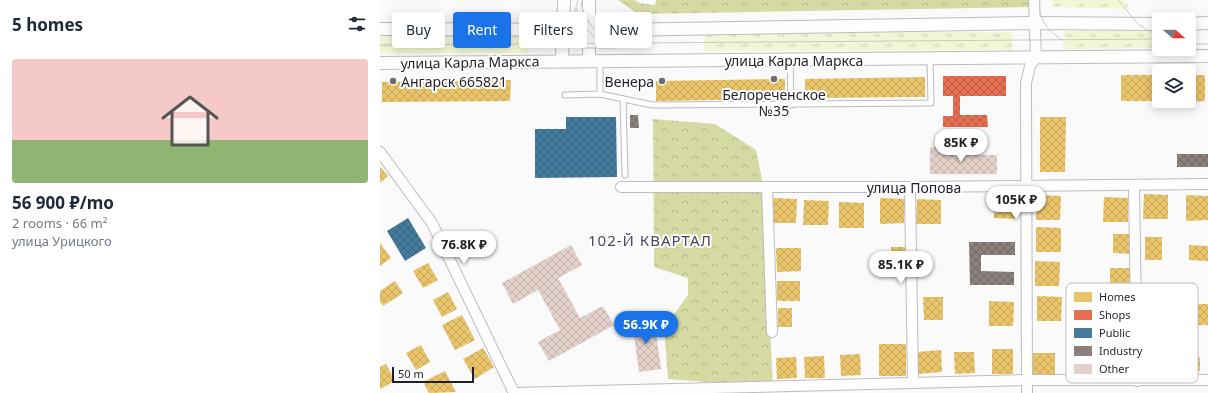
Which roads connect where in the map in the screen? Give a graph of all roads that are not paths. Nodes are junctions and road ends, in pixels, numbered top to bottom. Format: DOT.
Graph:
graph roads {
  1 [pos="564,0"];
  2 [pos="589,0"];
  3 [pos="1034,0"];
  4 [pos="563,12"];
  5 [pos="1036,23"];
  6 [pos="1208,23"];
  7 [pos="1152,24"];
  8 [pos="1196,24"];
  9 [pos="380,29"];
  10 [pos="519,29"];
  11 [pos="590,29"];
  12 [pos="562,48"];
  13 [pos="1208,56"];
  14 [pos="1036,57"];
  15 [pos="790,59"];
  16 [pos="562,60"];
  17 [pos="594,60"];
  18 [pos="930,60"];
  19 [pos="380,63"];
  20 [pos="600,94"];
  21 [pos="565,95"];
  22 [pos="624,99"];
  23 [pos="791,104"];
  24 [pos="380,152"];
  25 [pos="625,175"];
  26 [pos="1208,184"];
  27 [pos="1134,185"];
  28 [pos="621,187"];
  29 [pos="1028,187"];
  30 [pos="767,188"];
  31 [pos="910,188"];
  32 [pos="1135,283"];
  33 [pos="772,332"];
  34 [pos="1027,380"];
  35 [pos="1066,380"];
  36 [pos="1198,380"];
  37 [pos="1208,380"];
  38 [pos="913,383"];
  39 [pos="774,390"];
  40 [pos="514,393"];
  41 [pos="1027,393"];
  1 -- 4 [label="street"];
  2 -- 11 [label="street"];
  3 -- 5 [label="street"];
  5 -- 7 [label="street"];
  5 -- 11 [label="street"];
  5 -- 14 [label="street"];
  6 -- 8 [label="street"];
  9 -- 10 [label="street"];
  11 -- 17 [label="street"];
  12 -- 16 [label="street"];
  13 -- 14 [label="street, улица Карла Маркса"];
  14 -- 18 [label="street, улица Карла Маркса"];
  14 -- 29 [label="street"];
  15 -- 17 [label="street, улица Карла Маркса"];
  15 -- 18 [label="street, улица Карла Маркса"];
  15 -- 23 [label="lane"];
  16 -- 17 [label="street, улица Карла Маркса"];
  16 -- 19 [label="street, улица Карла Маркса"];
  17 -- 20 [label="lane"];
  18 -- 23 [label="lane"];
  20 -- 21 [label="lane"];
  20 -- 22 [label="lane"];
  22 -- 23 [label="lane"];
  22 -- 25 [label="lane"];
  24 -- 40 [label="street"];
  26 -- 27 [label="street, улица Попова"];
  27 -- 29 [label="street, улица Попова"];
  27 -- 32 [label="street"];
  28 -- 30 [label="street, улица Попова"];
  29 -- 31 [label="street, улица Попова"];
  29 -- 34 [label="street"];
  30 -- 31 [label="street, улица Попова"];
  30 -- 33 [label="street"];
  31 -- 38 [label="street"];
  34 -- 35 [label="street"];
  34 -- 38 [label="street"];
  34 -- 41 [label="street"];
  36 -- 37 [label="street"];
  38 -- 39 [label="street"];
  39 -- 40 [label="street"];
}
